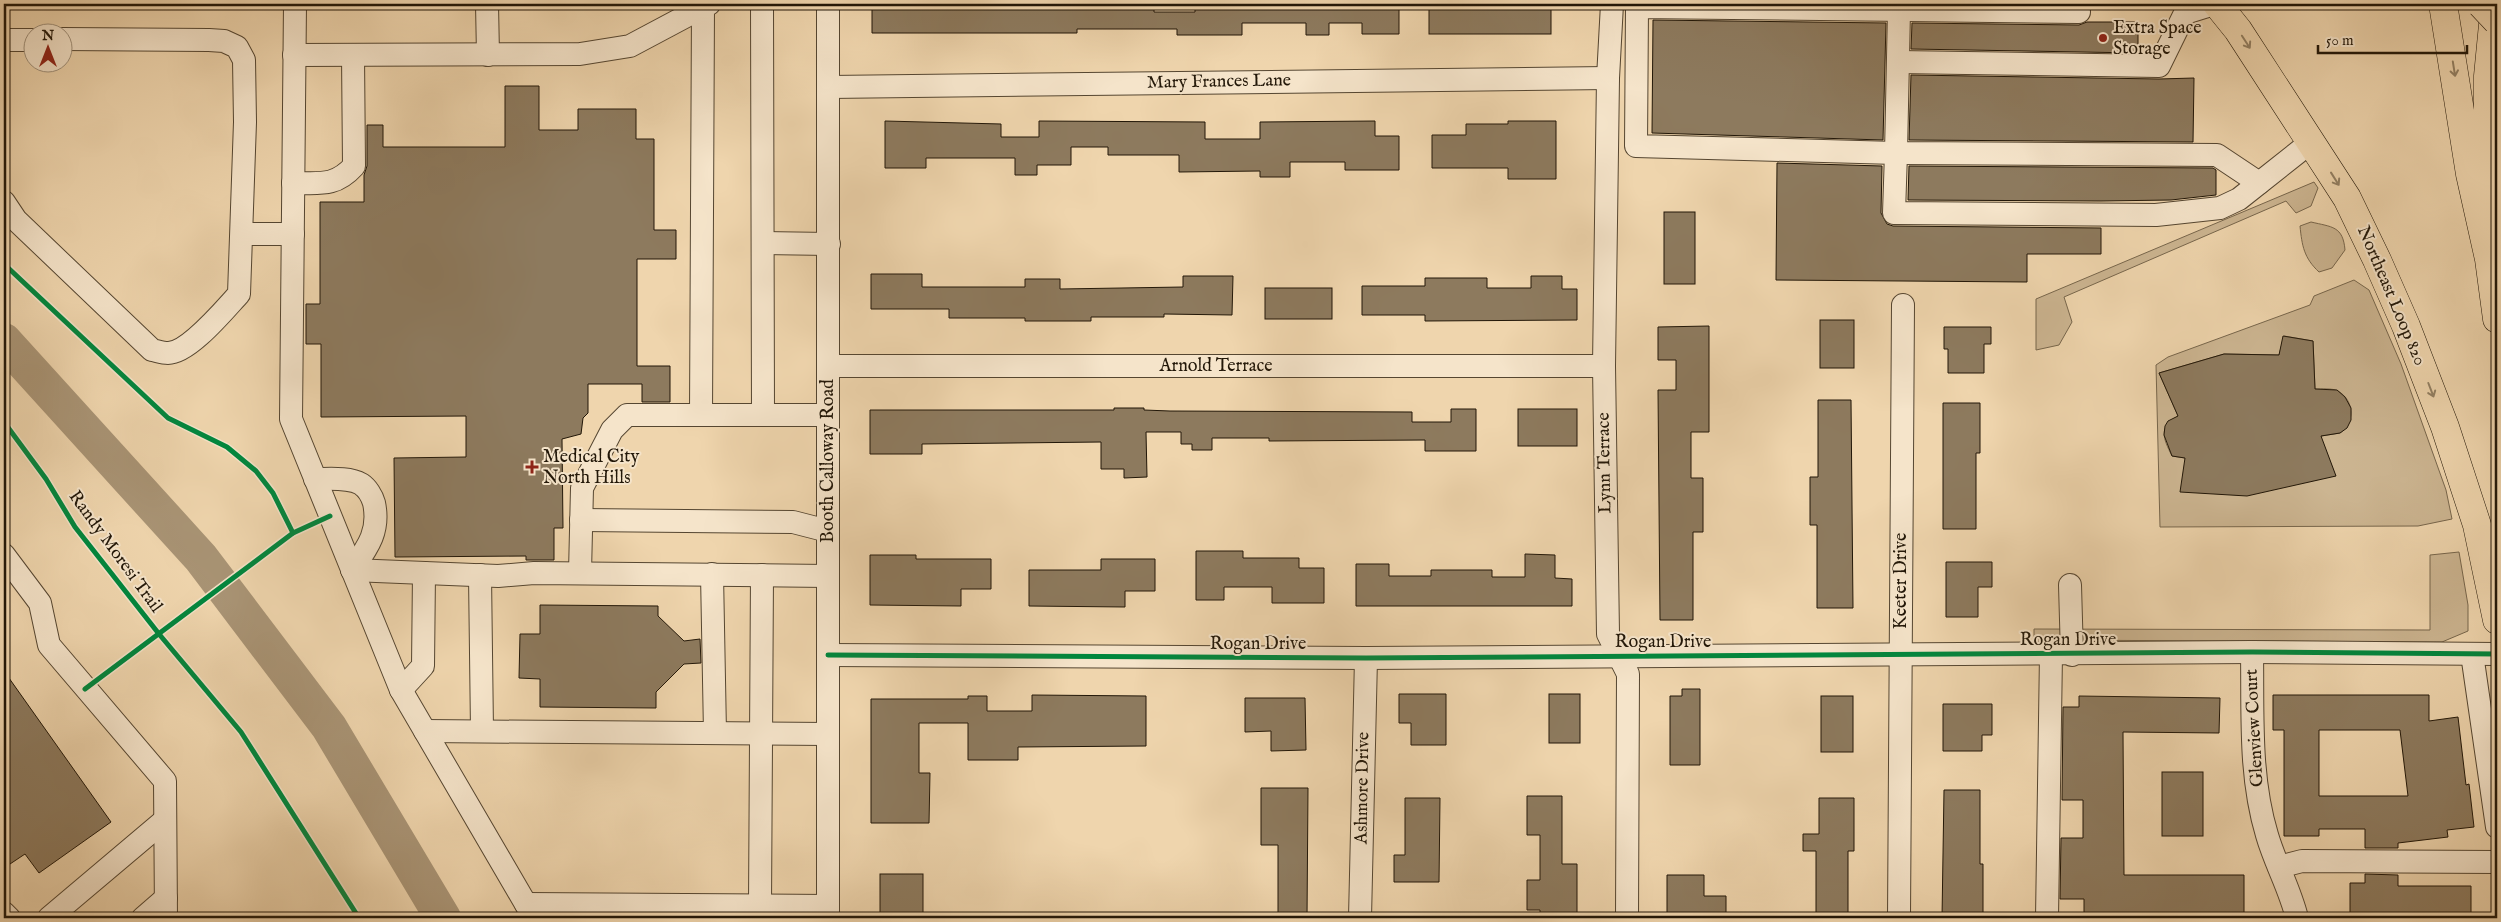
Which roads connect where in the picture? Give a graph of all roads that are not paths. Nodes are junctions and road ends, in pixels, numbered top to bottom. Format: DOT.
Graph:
graph roads {
  1 [pos="295,4"];
  2 [pos="487,4"];
  3 [pos="762,4"];
  4 [pos="828,4"];
  5 [pos="1612,4"];
  6 [pos="2215,4"];
  7 [pos="2443,4"];
  8 [pos="2481,4"];
  9 [pos="2496,4"];
  10 [pos="706,5"];
  11 [pos="1899,10"];
  12 [pos="2079,12"];
  13 [pos="2497,21"];
  14 [pos="72,39"];
  15 [pos="4,40"];
  16 [pos="22,40"];
  17 [pos="294,55"];
  18 [pos="353,55"];
  19 [pos="488,55"];
  20 [pos="1898,62"];
  21 [pos="1608,78"];
  22 [pos="829,87"];
  23 [pos="2311,142"];
  24 [pos="1896,153"];
  25 [pos="293,183"];
  26 [pos="2259,184"];
  27 [pos="4,202"];
  28 [pos="243,234"];
  29 [pos="293,234"];
  30 [pos="763,243"];
  31 [pos="829,244"];
  32 [pos="2489,259"];
  33 [pos="1903,305"];
  34 [pos="2497,319"];
  35 [pos="828,366"];
  36 [pos="1604,366"];
  37 [pos="701,415"];
  38 [pos="763,415"];
  39 [pos="828,415"];
  40 [pos="315,479"];
  41 [pos="581,520"];
  42 [pos="828,531"];
  43 [pos="5,561"];
  44 [pos="352,570"];
  45 [pos="424,573"];
  46 [pos="580,573"];
  47 [pos="712,574"];
  48 [pos="480,575"];
  49 [pos="762,575"];
  50 [pos="828,576"];
  51 [pos="2070,585"];
  52 [pos="2497,620"];
  53 [pos="2252,652"];
  54 [pos="2062,654"];
  55 [pos="2472,654"];
  56 [pos="2497,654"];
  57 [pos="828,655"];
  58 [pos="1900,655"];
  59 [pos="1619,656"];
  60 [pos="1366,658"];
  61 [pos="401,690"];
  62 [pos="425,731"];
  63 [pos="482,731"];
  64 [pos="715,733"];
  65 [pos="761,733"];
  66 [pos="828,734"];
  67 [pos="165,820"];
  68 [pos="2497,827"];
  69 [pos="2497,862"];
  70 [pos="2279,867"];
  71 [pos="760,906"];
  72 [pos="166,908"];
  73 [pos="530,911"];
  74 [pos="828,912"];
  75 [pos="4,913"];
  76 [pos="8,918"];
  77 [pos="49,918"];
  78 [pos="143,918"];
  79 [pos="1360,918"];
  80 [pos="1627,918"];
  81 [pos="1899,918"];
  82 [pos="2047,918"];
  83 [pos="2297,918"];
  1 -- 17 [label="street"];
  2 -- 19 [label="street"];
  3 -- 30 [label="street"];
  4 -- 22 [label="street, Booth Calloway Road"];
  5 -- 21 [label="street, Lynn Terrace"];
  6 -- 20 [label="street"];
  6 -- 23 [label="main road, Northeast Loop 820, one-way"];
  7 -- 32 [label="main road, one-way"];
  8 -- 13 [label="main road, bridge"];
  9 -- 32 [label="main road"];
  10 -- 19 [label="street"];
  10 -- 37 [label="street"];
  11 -- 12 [label="street"];
  11 -- 20 [label="street"];
  11 -- 24 [label="street"];
  14 -- 28 [label="street"];
  15 -- 16 [label="street"];
  17 -- 18 [label="street"];
  17 -- 25 [label="street"];
  18 -- 19 [label="street"];
  18 -- 25 [label="street"];
  20 -- 24 [label="street"];
  21 -- 22 [label="street, Mary Frances Lane"];
  21 -- 36 [label="street, Lynn Terrace"];
  22 -- 31 [label="street, Booth Calloway Road"];
  23 -- 26 [label="street"];
  23 -- 52 [label="main road, Northeast Loop 820, one-way"];
  24 -- 26 [label="street"];
  24 -- 26 [label="street"];
  25 -- 29 [label="street"];
  27 -- 28 [label="street"];
  28 -- 29 [label="street"];
  29 -- 40 [label="street"];
  30 -- 31 [label="street"];
  30 -- 38 [label="street"];
  31 -- 35 [label="street, Booth Calloway Road"];
  32 -- 34 [label="main road"];
  33 -- 58 [label="street, Keeter Drive"];
  35 -- 36 [label="street, Arnold Terrace"];
  35 -- 39 [label="street, Booth Calloway Road"];
  36 -- 59 [label="street, Lynn Terrace"];
  37 -- 38 [label="street"];
  37 -- 41 [label="street"];
  38 -- 39 [label="street"];
  39 -- 42 [label="street, Booth Calloway Road"];
  40 -- 44 [label="street"];
  40 -- 44 [label="street"];
  41 -- 42 [label="street"];
  41 -- 46 [label="street"];
  42 -- 50 [label="street, Booth Calloway Road"];
  43 -- 67 [label="street"];
  44 -- 45 [label="street"];
  44 -- 61 [label="street"];
  45 -- 48 [label="street"];
  45 -- 61 [label="street"];
  46 -- 47 [label="street"];
  46 -- 48 [label="street"];
  47 -- 49 [label="street"];
  47 -- 64 [label="street"];
  48 -- 63 [label="street"];
  49 -- 50 [label="street"];
  49 -- 65 [label="street"];
  50 -- 57 [label="street, Booth Calloway Road"];
  51 -- 54 [label="street"];
  53 -- 54 [label="street, Rogan Drive"];
  53 -- 55 [label="street, Rogan Drive"];
  53 -- 70 [label="street, Glenview Court"];
  54 -- 58 [label="street, Rogan Drive"];
  54 -- 82 [label="street"];
  55 -- 56 [label="street, Rogan Drive"];
  55 -- 68 [label="street"];
  57 -- 60 [label="street, Rogan Drive"];
  57 -- 66 [label="street, Booth Calloway Road"];
  58 -- 59 [label="street, Rogan Drive"];
  58 -- 81 [label="street, Keeter Drive"];
  59 -- 60 [label="street, Rogan Drive"];
  59 -- 80 [label="street, Lynn Terrace"];
  60 -- 79 [label="street, Ashmore Drive"];
  61 -- 62 [label="street"];
  62 -- 63 [label="street"];
  62 -- 73 [label="street"];
  63 -- 64 [label="street"];
  64 -- 65 [label="street"];
  65 -- 66 [label="street"];
  65 -- 71 [label="street"];
  66 -- 74 [label="street, Booth Calloway Road"];
  67 -- 72 [label="street"];
  67 -- 77 [label="street"];
  69 -- 70 [label="street"];
  70 -- 83 [label="street, Glenview Court"];
  71 -- 73 [label="street"];
  71 -- 74 [label="street"];
  72 -- 78 [label="street"];
  75 -- 76 [label="street"];
}
